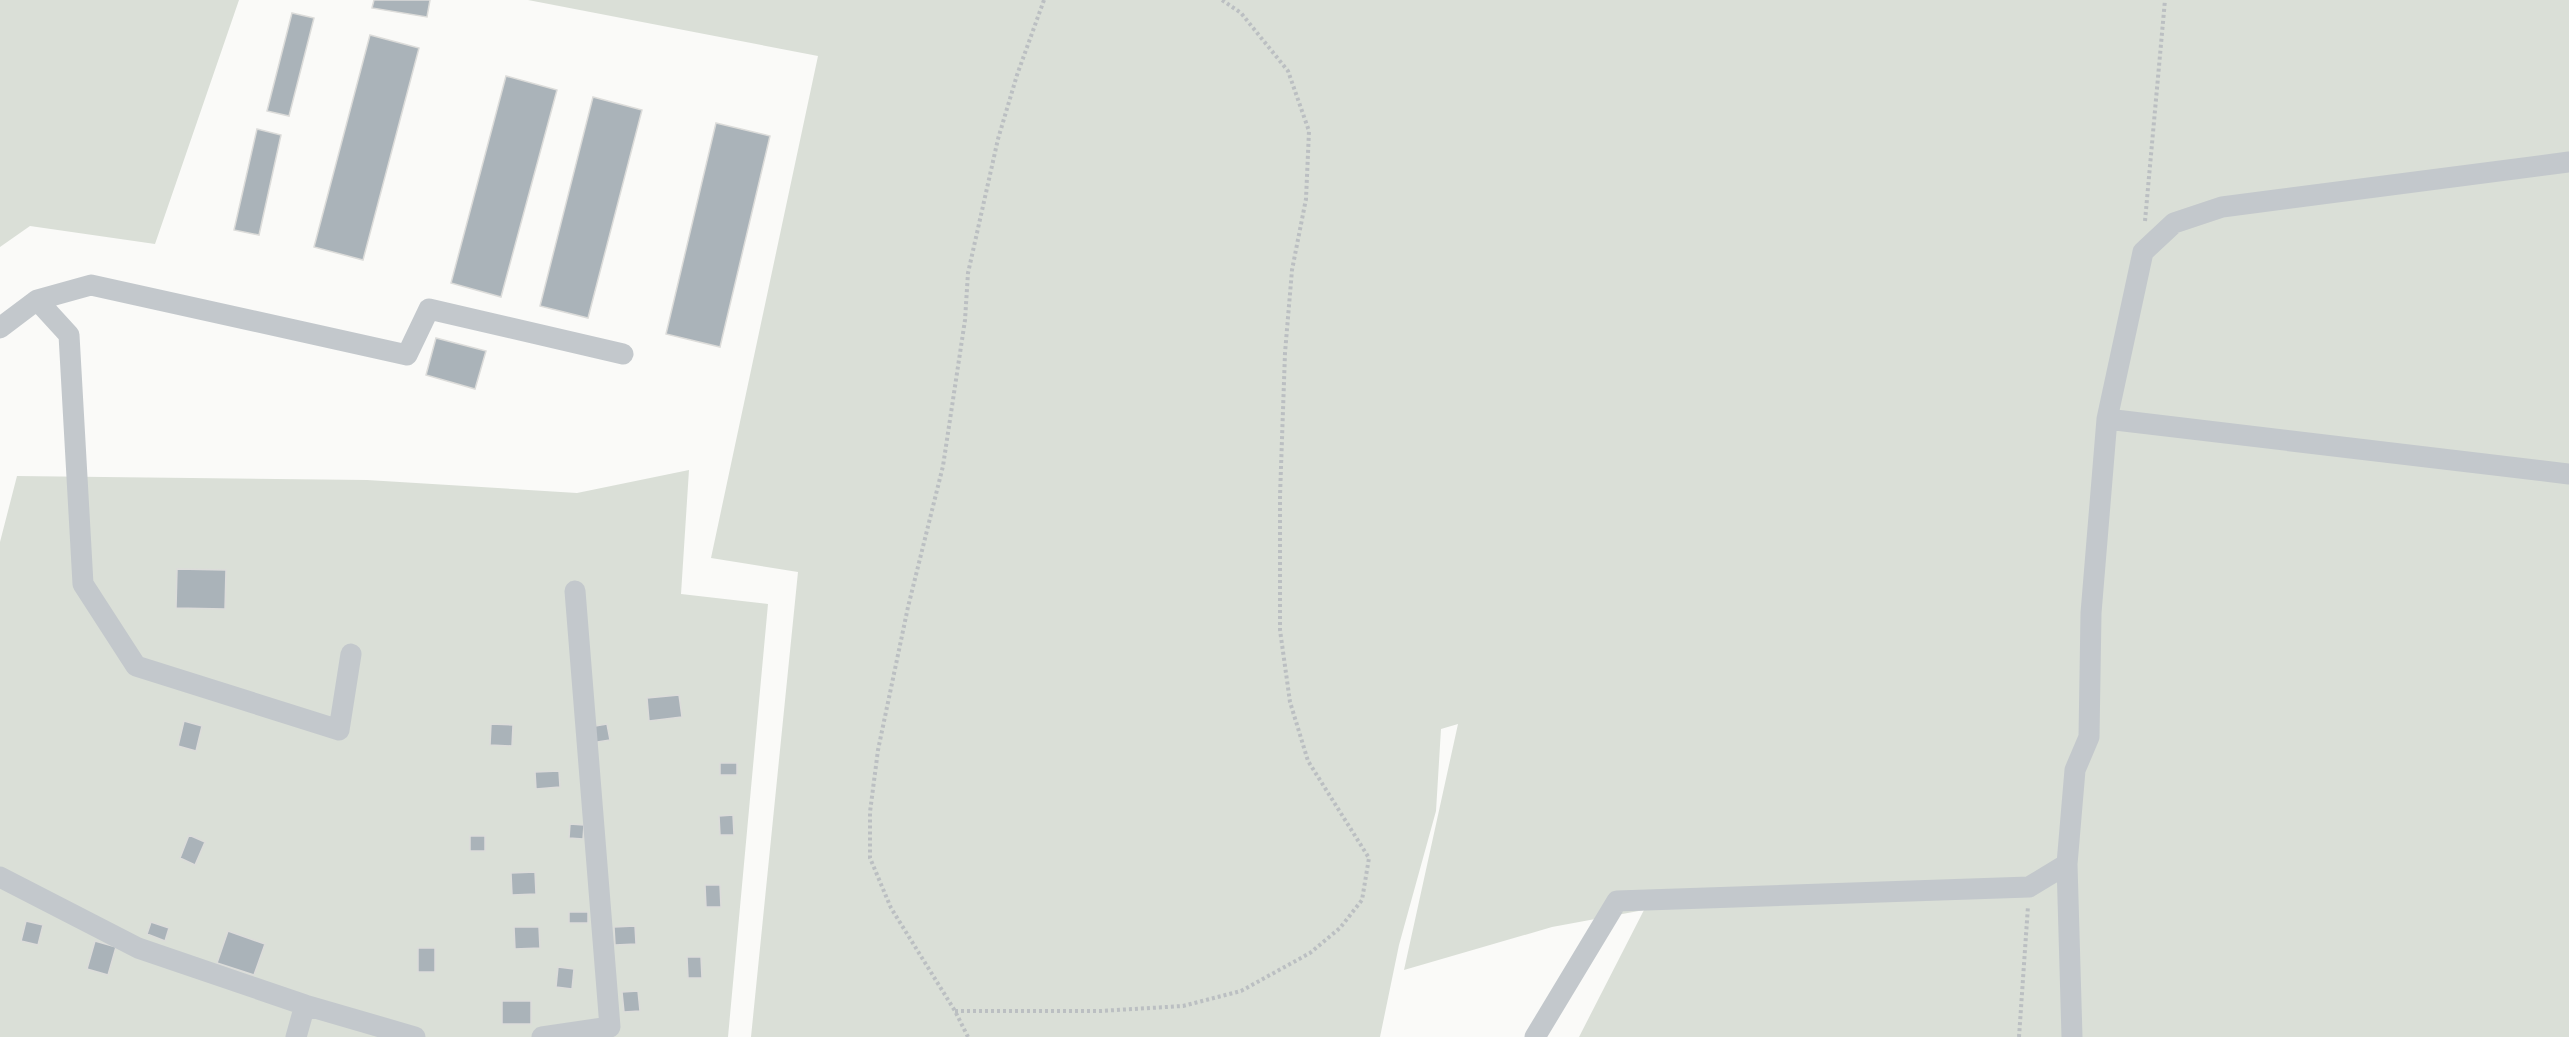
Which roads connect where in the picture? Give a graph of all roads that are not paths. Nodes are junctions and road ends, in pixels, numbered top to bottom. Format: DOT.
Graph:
graph roads {
  1 [pos="2569,162"];
  2 [pos="37,300"];
  3 [pos="0,328"];
  4 [pos="623,354"];
  5 [pos="2107,419"];
  6 [pos="2569,474"];
  7 [pos="575,591"];
  8 [pos="351,654"];
  9 [pos="2067,864"];
  10 [pos="0,877"];
  11 [pos="305,1005"];
  12 [pos="296,1037"];
  13 [pos="415,1037"];
  14 [pos="542,1037"];
  15 [pos="1534,1037"];
  16 [pos="2072,1037"];
  1 -- 5 [label="lane"];
  2 -- 3 [label="lane"];
  2 -- 4 [label="lane"];
  2 -- 8 [label="lane"];
  5 -- 6 [label="lane"];
  5 -- 9 [label="lane"];
  7 -- 14 [label="lane"];
  9 -- 15 [label="lane"];
  9 -- 16 [label="lane"];
  10 -- 11 [label="lane"];
  11 -- 12 [label="lane"];
  11 -- 13 [label="lane"];
}
